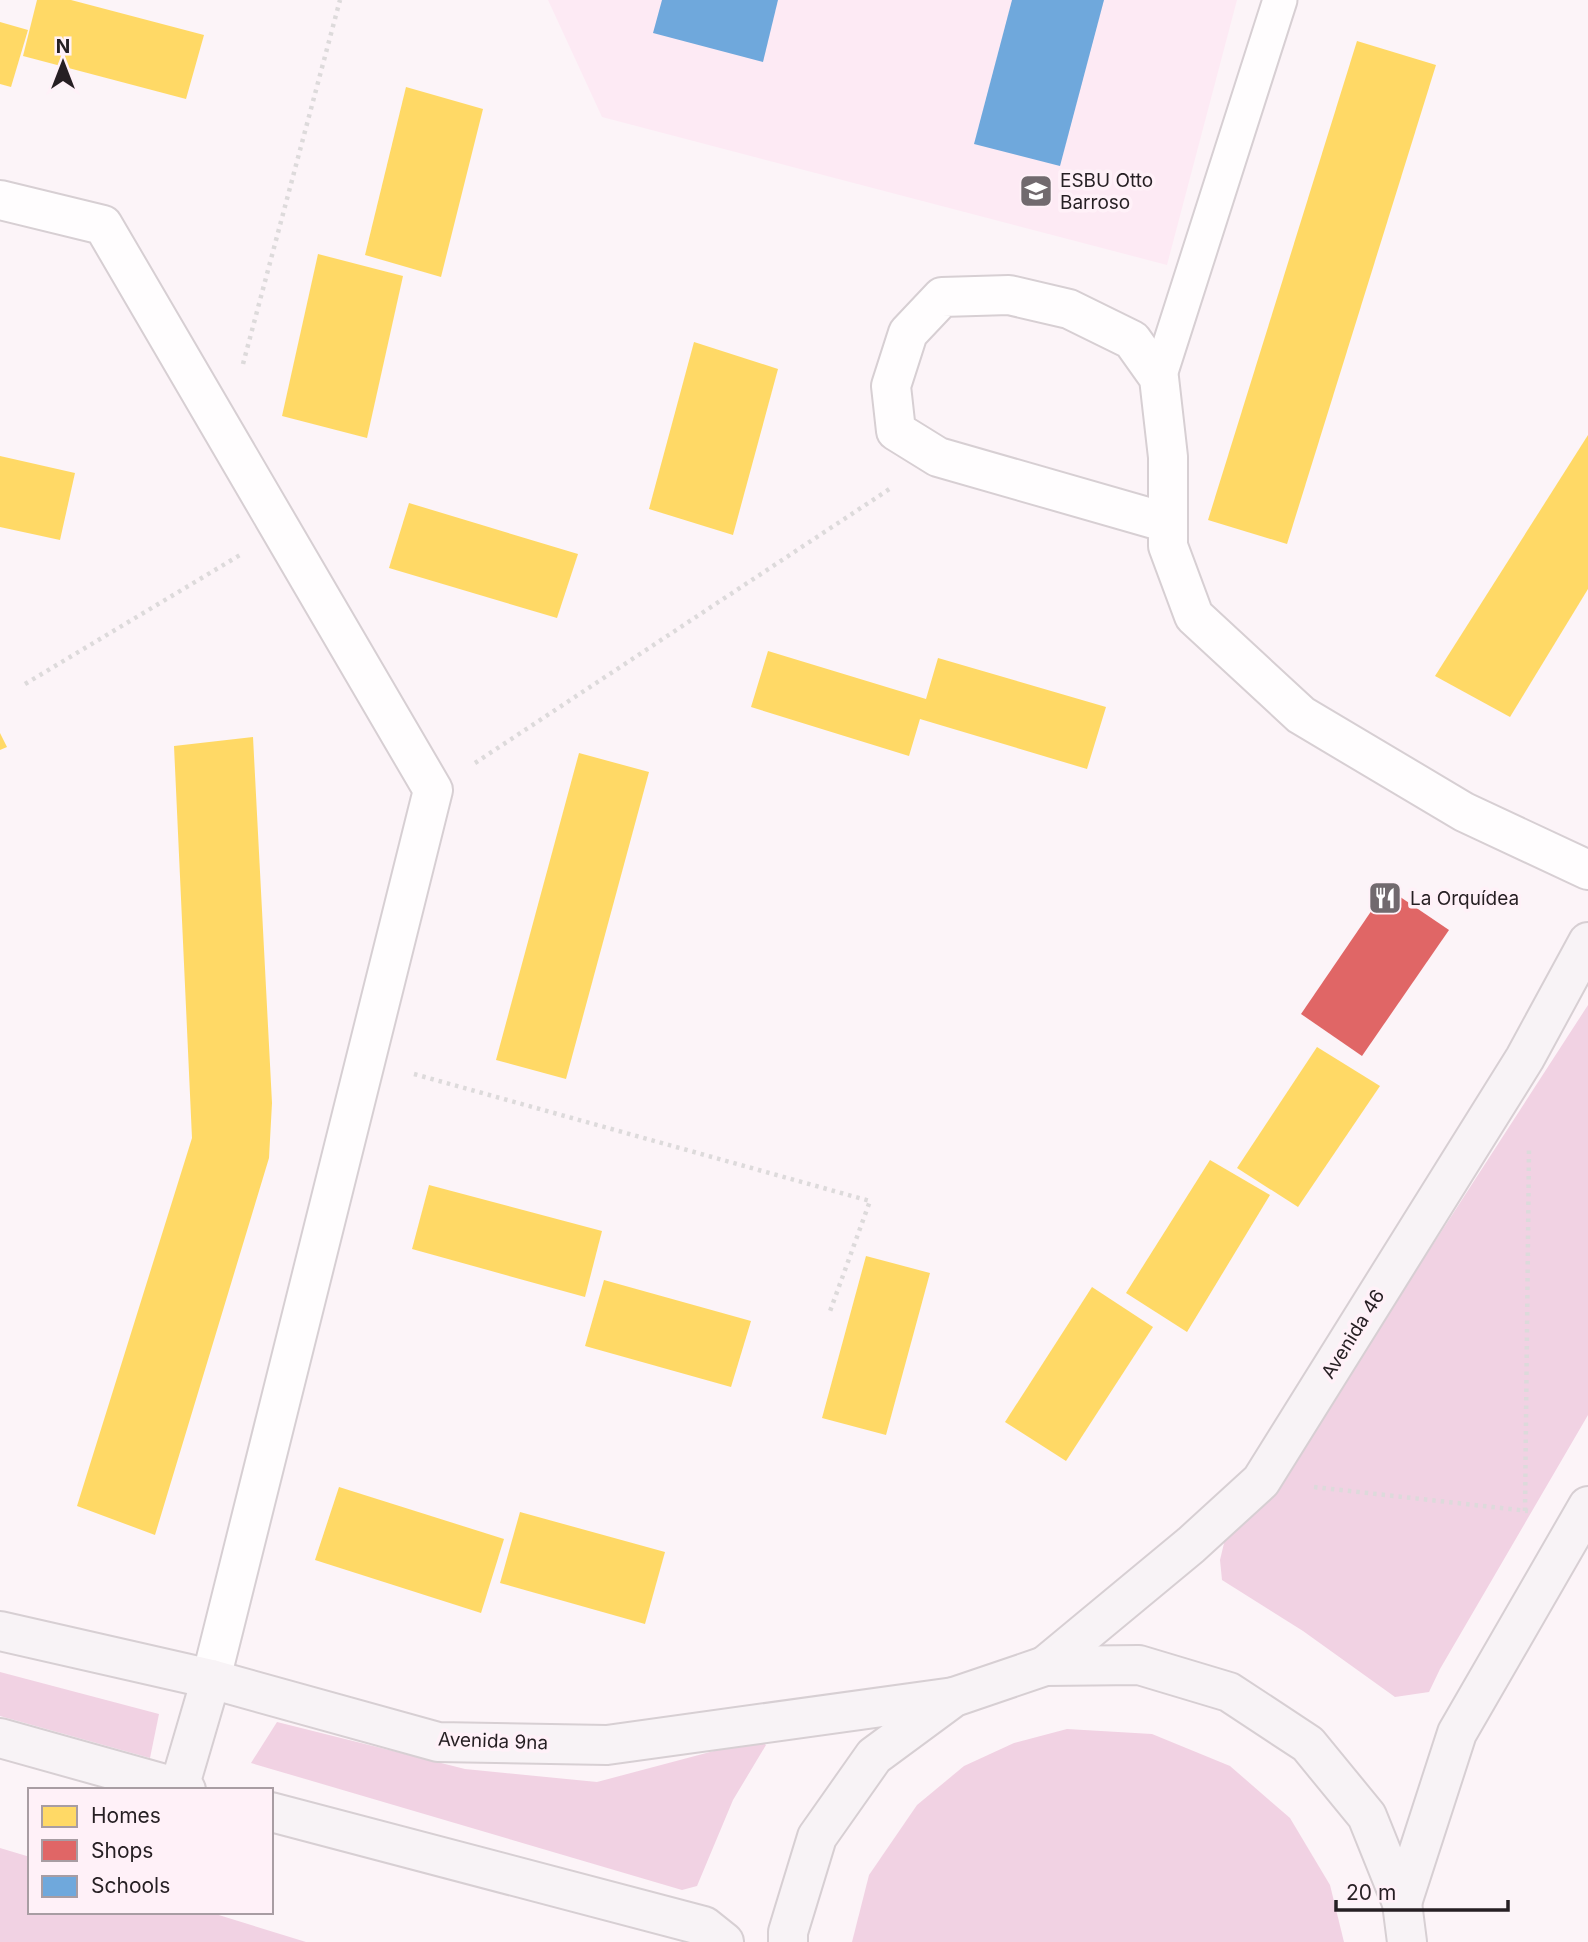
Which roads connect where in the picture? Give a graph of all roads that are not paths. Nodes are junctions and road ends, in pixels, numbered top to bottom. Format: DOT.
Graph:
graph roads {
  1 [pos="1280,0"];
  2 [pos="0,200"];
  3 [pos="1159,378"];
  4 [pos="1168,523"];
  5 [pos="1588,870"];
  6 [pos="1588,942"];
  7 [pos="1585,1512"];
  8 [pos="0,1631"];
  9 [pos="1045,1666"];
  10 [pos="211,1679"];
  11 [pos="954,1697"];
  12 [pos="0,1738"];
  13 [pos="178,1788"];
  14 [pos="182,1788"];
  15 [pos="273,1813"];
  16 [pos="1402,1903"];
  17 [pos="724,1942"];
  18 [pos="788,1942"];
  19 [pos="1407,1942"];
  1 -- 3 [label="lane"];
  2 -- 10 [label="street"];
  3 -- 4 [label="street"];
  3 -- 4 [label="street"];
  4 -- 5 [label="street"];
  6 -- 9 [label="main road, Avenida 46"];
  7 -- 16 [label="main road"];
  8 -- 10 [label="main road, Avenida 9na"];
  9 -- 11 [label="main road"];
  9 -- 16 [label="main road"];
  10 -- 11 [label="main road, Avenida 9na"];
  10 -- 14 [label="main road"];
  11 -- 18 [label="main road"];
  12 -- 13 [label="main road"];
  15 -- 17 [label="main road"];
  16 -- 19 [label="main road"];
}
